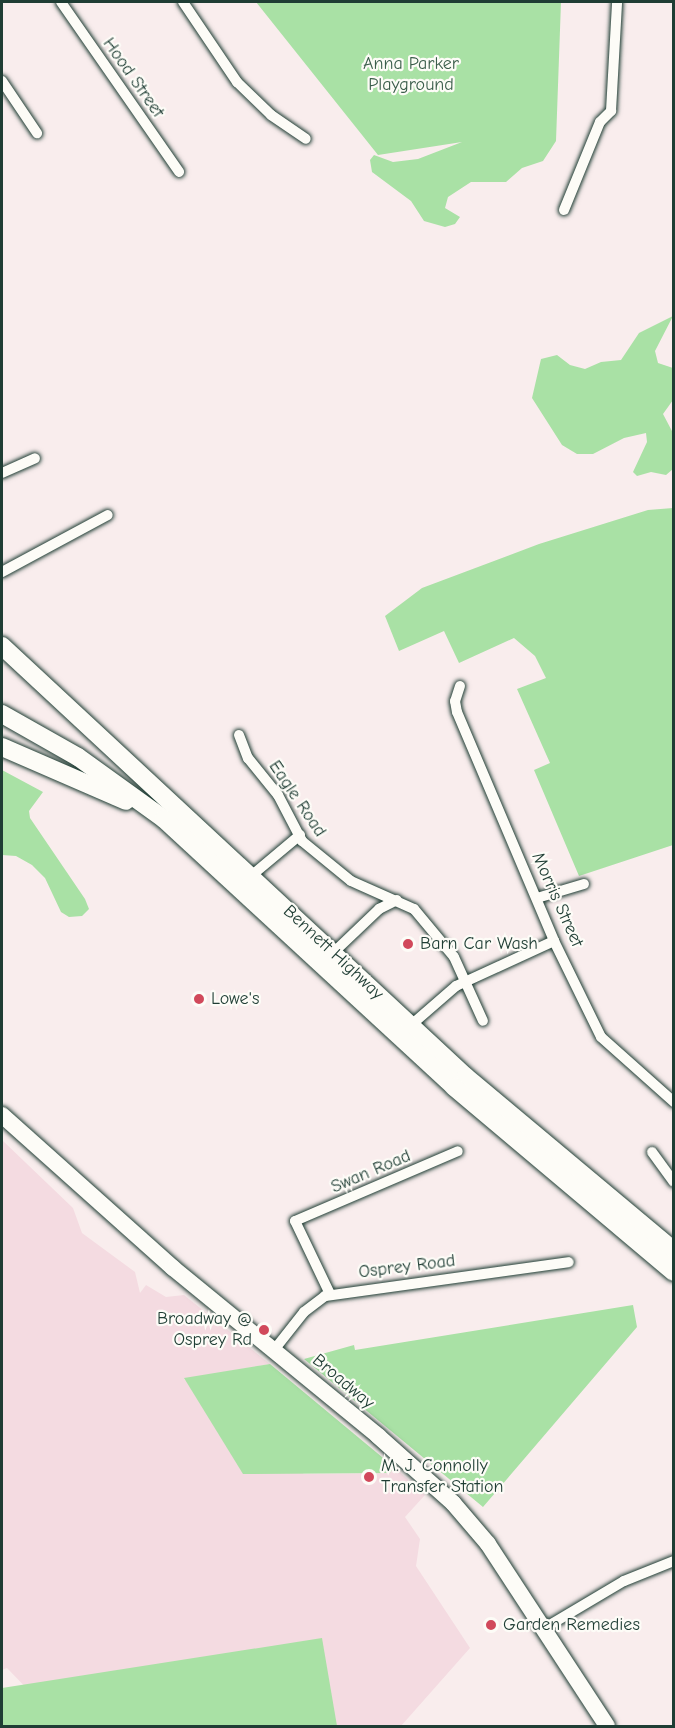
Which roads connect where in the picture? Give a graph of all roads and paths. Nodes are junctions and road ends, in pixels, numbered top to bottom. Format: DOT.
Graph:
graph roads {
  1 [pos="61,2"];
  2 [pos="183,2"];
  3 [pos="617,2"];
  4 [pos="2,81"];
  5 [pos="37,133"];
  6 [pos="306,139"];
  7 [pos="179,172"];
  8 [pos="564,210"];
  9 [pos="35,458"];
  10 [pos="2,473"];
  11 [pos="108,515"];
  12 [pos="2,572"];
  13 [pos="2,646"];
  14 [pos="460,686"];
  15 [pos="2,714"];
  16 [pos="239,735"];
  17 [pos="2,747"];
  18 [pos="164,819"];
  19 [pos="300,836"];
  20 [pos="251,876"];
  21 [pos="584,884"];
  22 [pos="537,898"];
  23 [pos="397,900"];
  24 [pos="554,941"];
  25 [pos="333,953"];
  26 [pos="466,981"];
  27 [pos="483,1021"];
  28 [pos="410,1026"];
  29 [pos="674,1102"];
  30 [pos="2,1115"];
  31 [pos="458,1152"];
  32 [pos="652,1152"];
  33 [pos="674,1182"];
  34 [pos="674,1251"];
  35 [pos="569,1262"];
  36 [pos="674,1272"];
  37 [pos="330,1294"];
  38 [pos="274,1350"];
  39 [pos="672,1564"];
  40 [pos="543,1629"];
  41 [pos="607,1726"];
  1 -- 7 [label="street, Hood Street"];
  2 -- 6 [label="street"];
  3 -- 8 [label="street"];
  4 -- 5 [label="street"];
  9 -- 10 [label="street"];
  11 -- 12 [label="street"];
  13 -- 20 [label="highway, Bennett Highway"];
  14 -- 22 [label="street, Morris Street"];
  15 -- 18 [label="highway, Bennett Highway"];
  16 -- 19 [label="street, Eagle Road"];
  17 -- 18 [label="highway"];
  18 -- 36 [label="highway, Bennett Highway"];
  19 -- 20 [label="street"];
  19 -- 23 [label="street, Eagle Road"];
  20 -- 25 [label="highway, Bennett Highway"];
  21 -- 22 [label="street"];
  22 -- 24 [label="street, Morris Street"];
  23 -- 25 [label="street"];
  23 -- 26 [label="street, Eagle Road"];
  24 -- 26 [label="street"];
  24 -- 29 [label="street, Morris Street"];
  25 -- 28 [label="highway, Bennett Highway"];
  26 -- 27 [label="street, Eagle Road"];
  26 -- 28 [label="street"];
  28 -- 34 [label="highway, Bennett Highway"];
  30 -- 38 [label="main road, Broadway"];
  31 -- 37 [label="street, Swan Road"];
  32 -- 33 [label="street"];
  35 -- 37 [label="street, Osprey Road"];
  37 -- 38 [label="street, Osprey Road"];
  38 -- 40 [label="main road, Broadway"];
  39 -- 40 [label="street"];
  40 -- 41 [label="main road, Broadway"];
}
